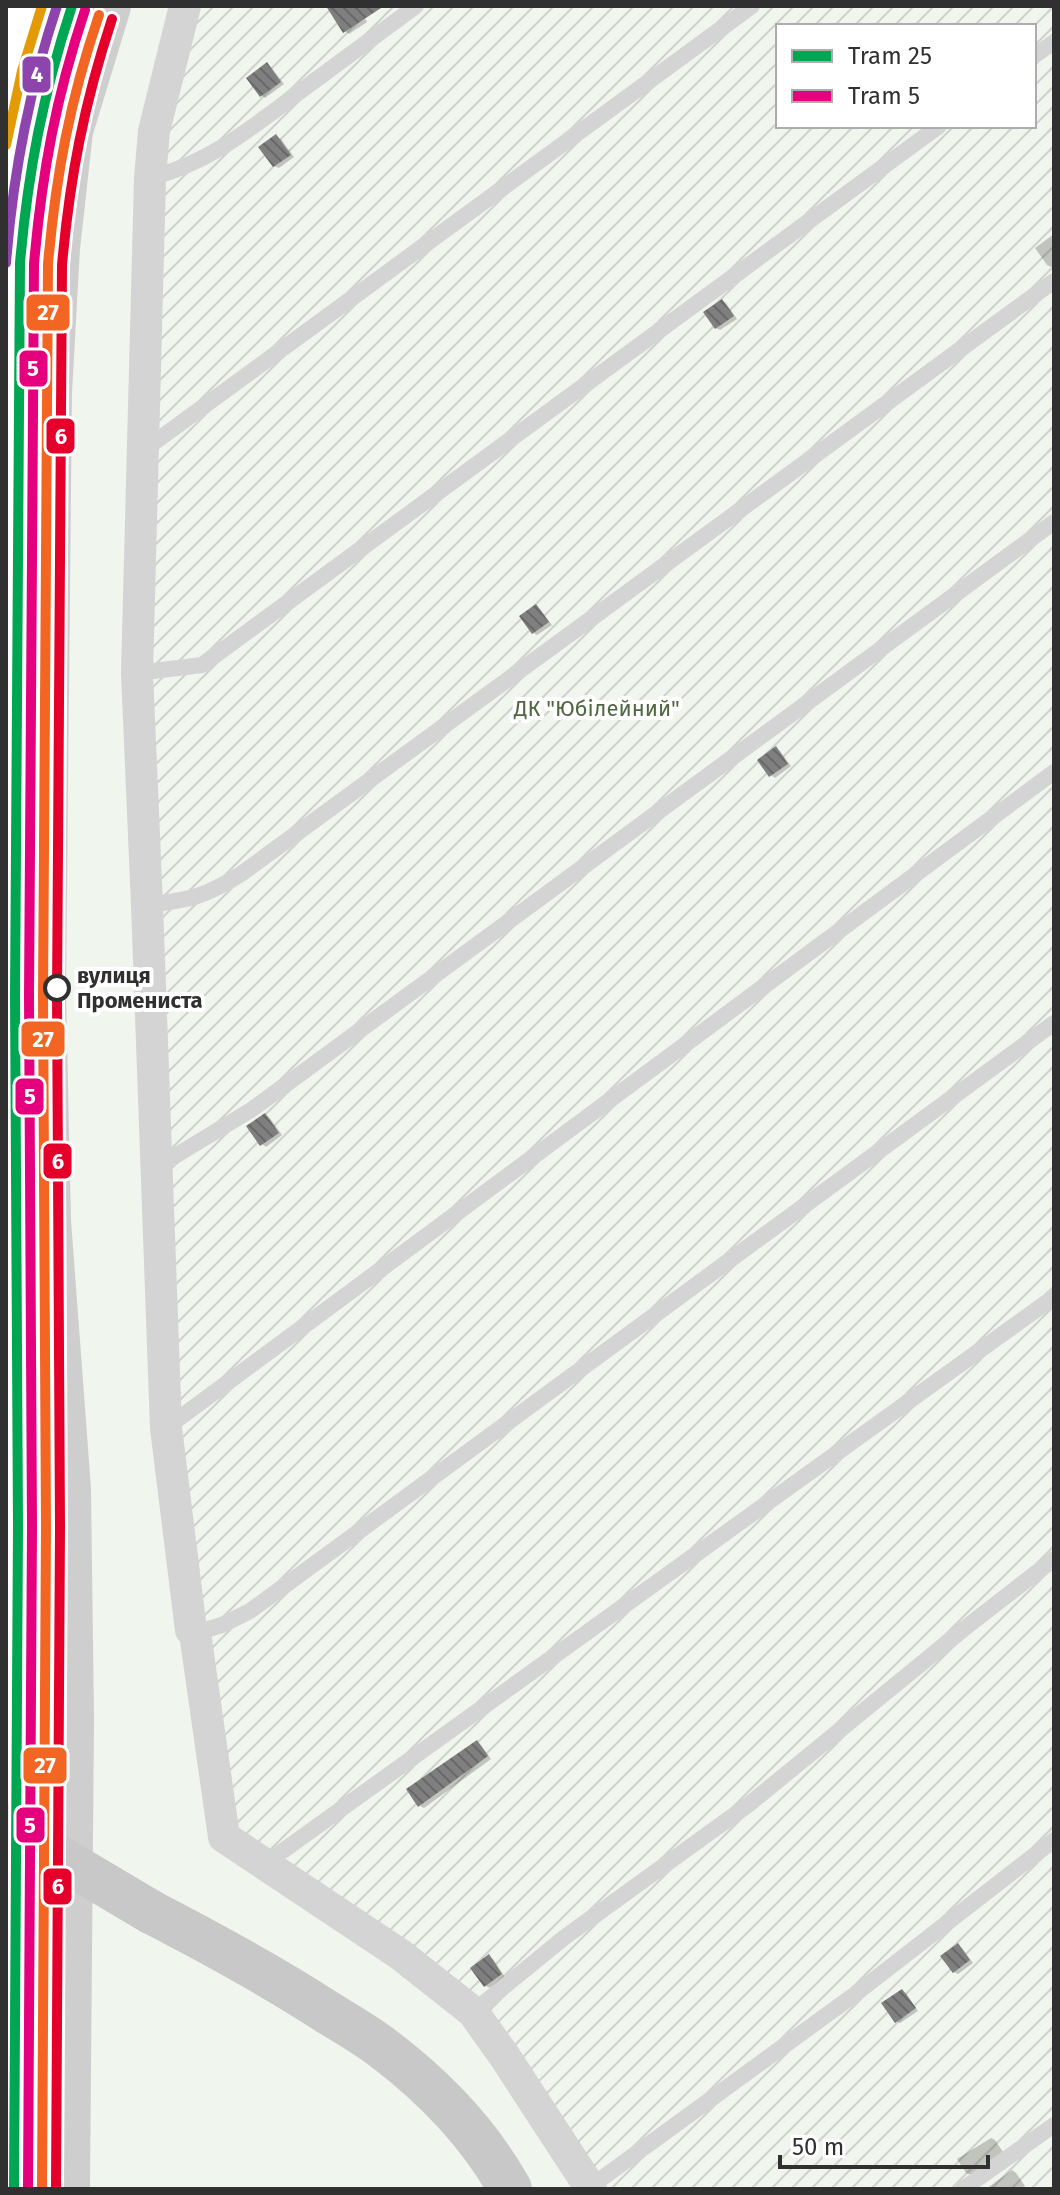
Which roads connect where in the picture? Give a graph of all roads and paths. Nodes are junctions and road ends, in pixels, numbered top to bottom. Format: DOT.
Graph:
graph roads {
  1 [pos="109,6"];
  2 [pos="185,6"];
  3 [pos="416,6"];
  4 [pos="752,6"];
  5 [pos="1054,42"];
  6 [pos="1036,55"];
  7 [pos="936,128"];
  8 [pos="150,178"];
  9 [pos="1054,281"];
  10 [pos="144,450"];
  11 [pos="1054,522"];
  12 [pos="137,673"];
  13 [pos="1054,772"];
  14 [pos="147,905"];
  15 [pos="1054,1023"];
  16 [pos="157,1167"];
  17 [pos="1054,1297"];
  18 [pos="166,1428"];
  19 [pos="1054,1559"];
  20 [pos="193,1632"];
  21 [pos="6,1826"];
  22 [pos="1054,1840"];
  23 [pos="266,1863"];
  24 [pos="473,2012"];
  25 [pos="1054,2125"];
  26 [pos="590,2188"];
  27 [pos="68,2189"];
  28 [pos="510,2189"];
  29 [pos="963,2189"];
  1 -- 27 [label="main road"];
  2 -- 8 [label="street"];
  3 -- 8 [label="lane"];
  4 -- 10 [label="lane"];
  5 -- 6 [label="lane"];
  7 -- 12 [label="lane"];
  8 -- 10 [label="street"];
  9 -- 14 [label="lane"];
  10 -- 12 [label="street"];
  11 -- 16 [label="lane"];
  12 -- 14 [label="street"];
  13 -- 18 [label="lane"];
  14 -- 16 [label="street"];
  15 -- 20 [label="lane"];
  16 -- 18 [label="street"];
  17 -- 23 [label="lane"];
  18 -- 20 [label="street"];
  19 -- 24 [label="lane"];
  20 -- 23 [label="street"];
  21 -- 28 [label="main road, bridge"];
  22 -- 26 [label="lane"];
  23 -- 24 [label="street"];
  24 -- 26 [label="street"];
  25 -- 29 [label="lane"];
}
